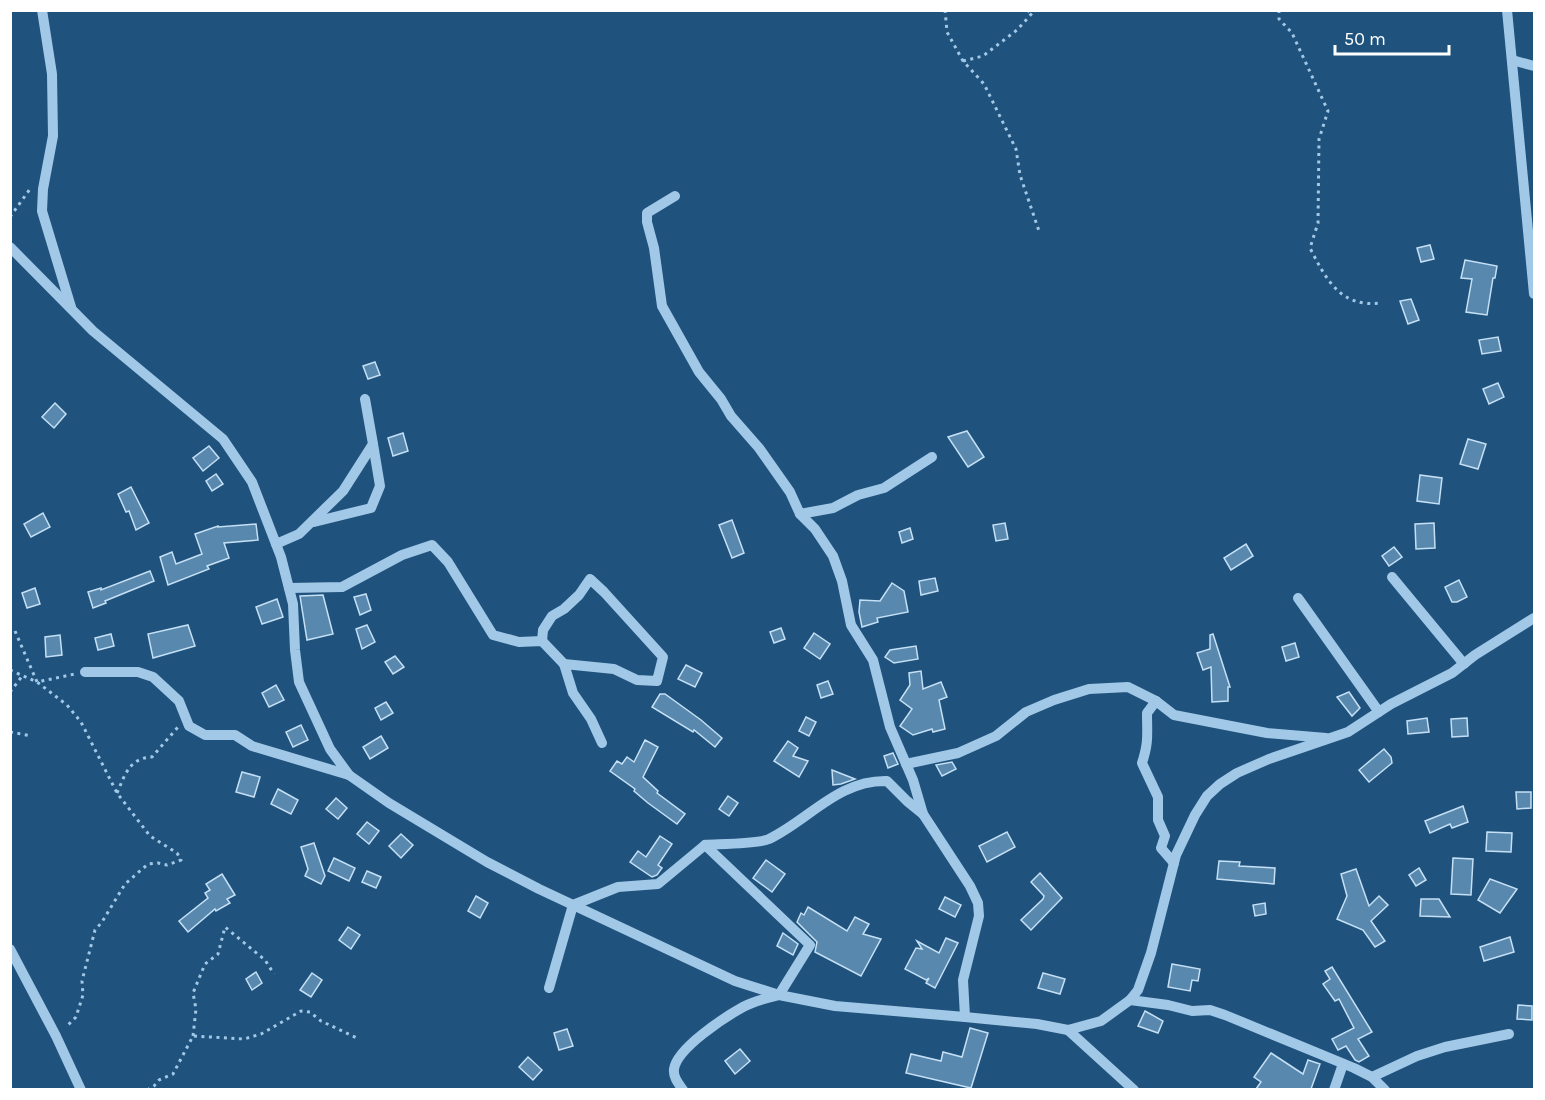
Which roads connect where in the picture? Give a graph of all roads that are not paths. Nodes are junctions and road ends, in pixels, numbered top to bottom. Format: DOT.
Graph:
graph roads {
  1 [pos="42,10"];
  2 [pos="1507,10"];
  3 [pos="1512,60"];
  4 [pos="1534,66"];
  5 [pos="675,196"];
  6 [pos="10,247"];
  7 [pos="1534,294"];
  8 [pos="72,310"];
  9 [pos="365,399"];
  10 [pos="373,444"];
  11 [pos="932,457"];
  12 [pos="800,514"];
  13 [pos="311,522"];
  14 [pos="276,544"];
  15 [pos="1392,577"];
  16 [pos="289,588"];
  17 [pos="1298,598"];
  18 [pos="1534,618"];
  19 [pos="542,641"];
  20 [pos="1464,663"];
  21 [pos="564,664"];
  22 [pos="85,672"];
  23 [pos="1156,701"];
  24 [pos="1379,711"];
  25 [pos="1329,739"];
  26 [pos="602,743"];
  27 [pos="906,764"];
  28 [pos="349,775"];
  29 [pos="923,814"];
  30 [pos="705,845"];
  31 [pos="1174,863"];
  32 [pos="573,905"];
  33 [pos="10,949"];
  34 [pos="549,988"];
  35 [pos="779,995"];
  36 [pos="1130,1000"];
  37 [pos="965,1017"];
  38 [pos="1068,1030"];
  39 [pos="1509,1034"];
  40 [pos="1343,1064"];
  41 [pos="1372,1077"];
  42 [pos="81,1089"];
  43 [pos="683,1089"];
  44 [pos="1134,1089"];
  45 [pos="1334,1089"];
  46 [pos="1384,1089"];
  1 -- 8 [label="street"];
  2 -- 3 [label="street"];
  3 -- 4 [label="street"];
  3 -- 7 [label="street"];
  5 -- 12 [label="street"];
  6 -- 8 [label="street"];
  8 -- 14 [label="street"];
  9 -- 10 [label="street"];
  10 -- 13 [label="street"];
  10 -- 13 [label="street"];
  11 -- 12 [label="street"];
  12 -- 27 [label="street"];
  13 -- 14 [label="street"];
  14 -- 16 [label="street"];
  15 -- 20 [label="street"];
  16 -- 19 [label="street"];
  16 -- 28 [label="street"];
  17 -- 24 [label="street"];
  18 -- 20 [label="street"];
  19 -- 21 [label="street"];
  19 -- 21 [label="street"];
  20 -- 24 [label="street"];
  21 -- 26 [label="street"];
  22 -- 28 [label="street"];
  23 -- 25 [label="street"];
  23 -- 27 [label="street"];
  23 -- 31 [label="street"];
  24 -- 25 [label="street"];
  25 -- 31 [label="street"];
  27 -- 29 [label="street"];
  28 -- 32 [label="street"];
  29 -- 30 [label="street"];
  29 -- 37 [label="street"];
  30 -- 32 [label="street"];
  30 -- 35 [label="street"];
  31 -- 36 [label="street"];
  32 -- 34 [label="street"];
  32 -- 35 [label="street"];
  33 -- 42 [label="street"];
  35 -- 37 [label="street"];
  35 -- 43 [label="street"];
  36 -- 38 [label="street"];
  36 -- 40 [label="street"];
  37 -- 38 [label="street"];
  38 -- 44 [label="street"];
  39 -- 41 [label="street"];
  40 -- 41 [label="street"];
  40 -- 45 [label="street"];
  41 -- 46 [label="street"];
}
